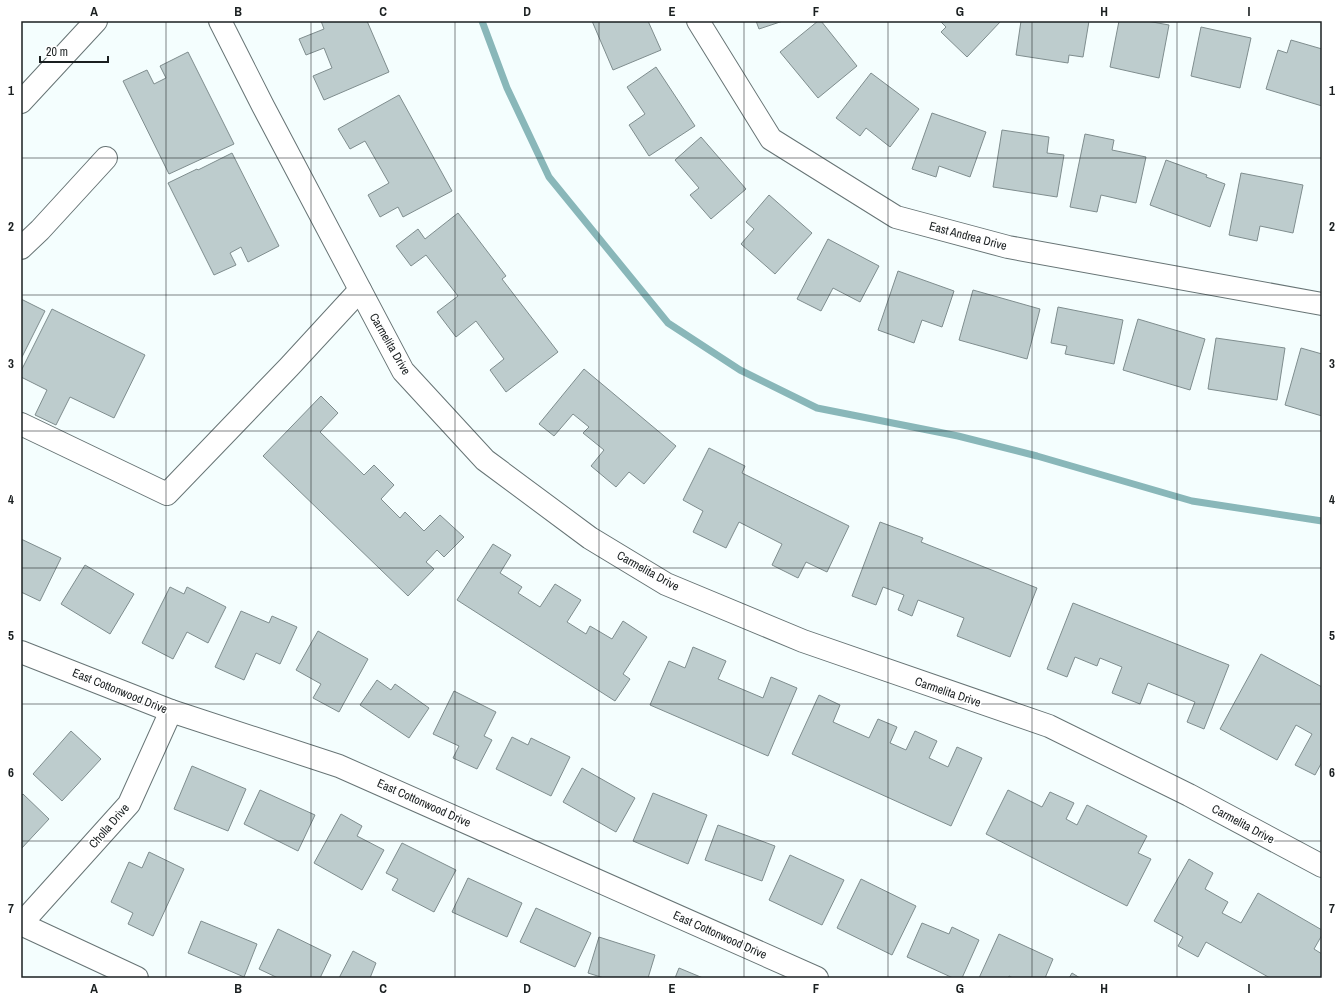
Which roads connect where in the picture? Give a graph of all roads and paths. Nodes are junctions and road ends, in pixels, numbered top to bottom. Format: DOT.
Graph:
graph roads {
  1 [pos="96,21"];
  2 [pos="220,21"];
  3 [pos="698,21"];
  4 [pos="21,102"];
  5 [pos="106,158"];
  6 [pos="21,248"];
  7 [pos="360,290"];
  8 [pos="1322,304"];
  9 [pos="21,424"];
  10 [pos="21,652"];
  11 [pos="171,711"];
  12 [pos="1322,866"];
  13 [pos="21,924"];
  14 [pos="137,978"];
  15 [pos="817,978"];
  1 -- 4 [label="street"];
  2 -- 7 [label="street, Carmelita Drive"];
  3 -- 8 [label="street, East Andrea Drive"];
  5 -- 6 [label="street"];
  7 -- 9 [label="street"];
  7 -- 12 [label="street, Carmelita Drive"];
  10 -- 11 [label="street, East Cottonwood Drive"];
  11 -- 13 [label="street, Cholla Drive"];
  11 -- 15 [label="street, East Cottonwood Drive"];
  13 -- 14 [label="street"];
}
